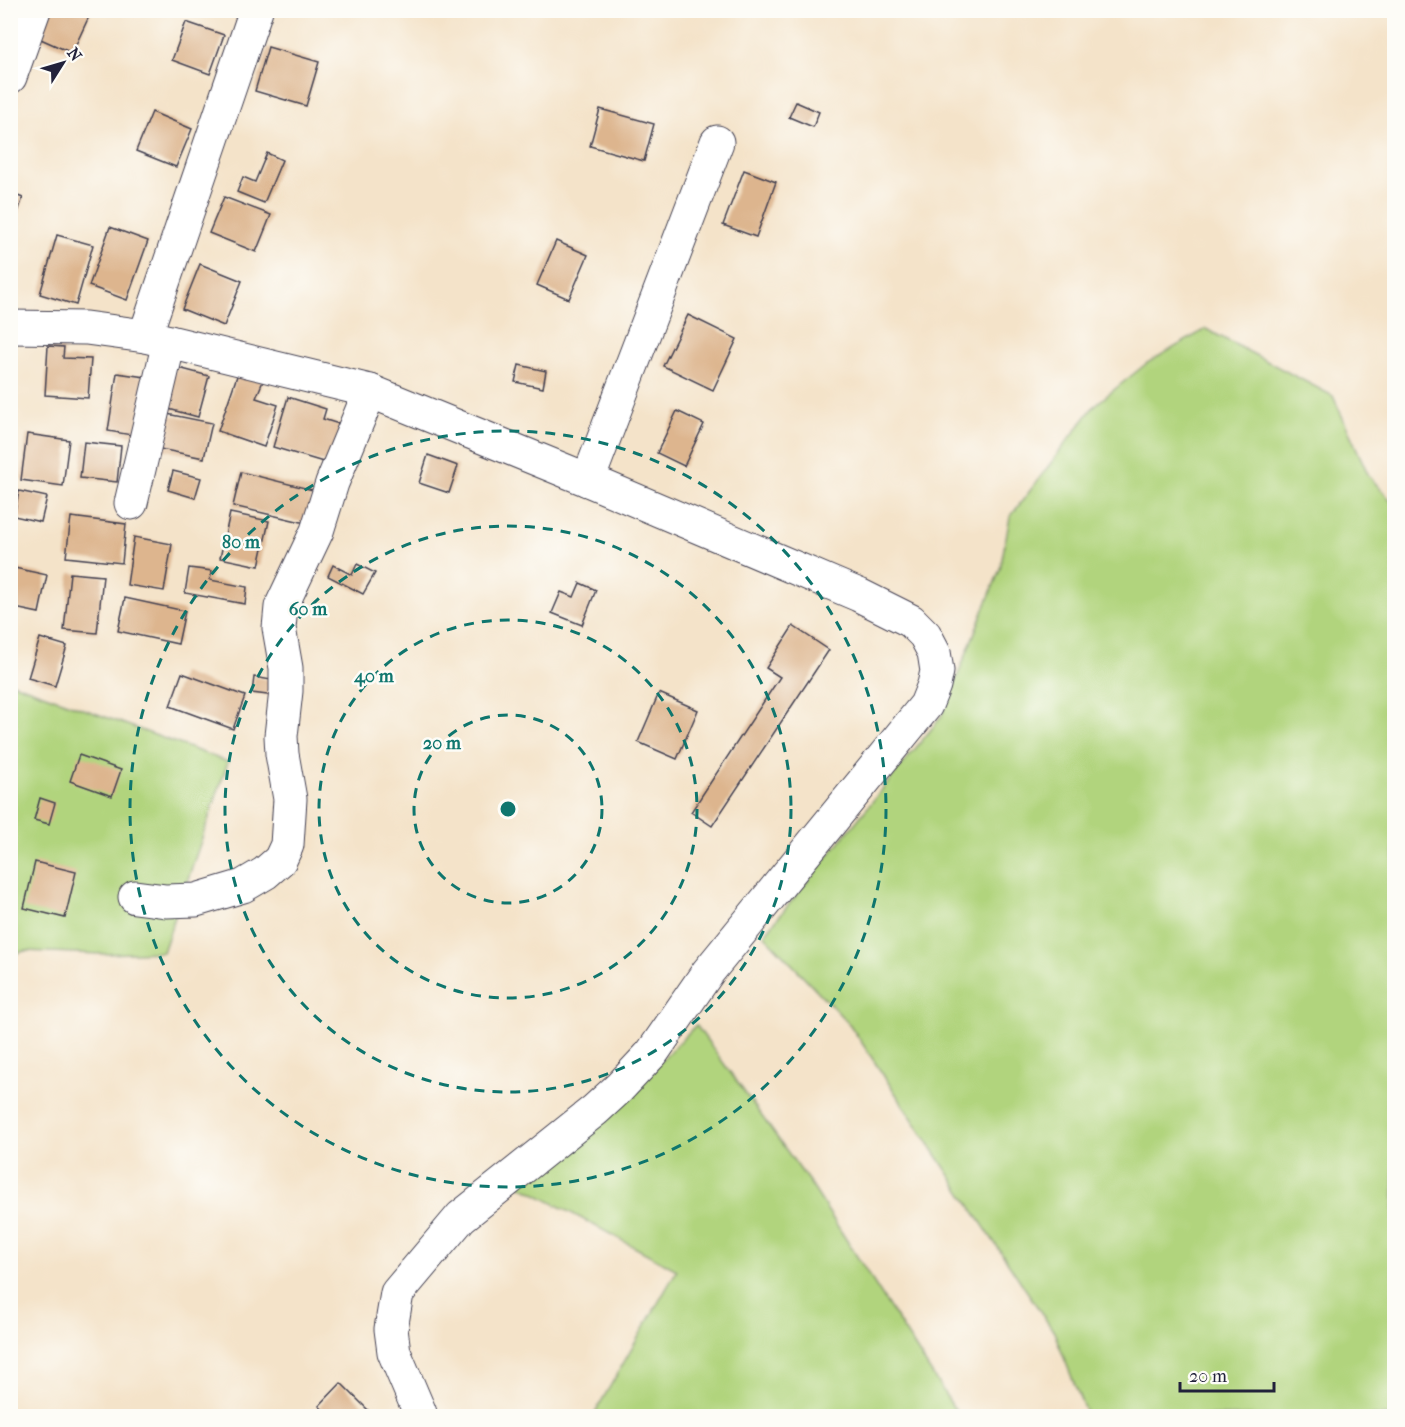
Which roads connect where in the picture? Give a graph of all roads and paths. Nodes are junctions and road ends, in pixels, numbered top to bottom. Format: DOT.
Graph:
graph roads {
  1 [pos="34,10"];
  2 [pos="256,10"];
  3 [pos="10,77"];
  4 [pos="717,142"];
  5 [pos="10,327"];
  6 [pos="157,339"];
  7 [pos="370,391"];
  8 [pos="588,480"];
  9 [pos="132,503"];
  10 [pos="135,897"];
  11 [pos="419,1416"];
  1 -- 3 [label="street"];
  2 -- 6 [label="street"];
  4 -- 8 [label="street"];
  5 -- 6 [label="street"];
  6 -- 7 [label="street"];
  6 -- 9 [label="street"];
  7 -- 8 [label="street"];
  7 -- 10 [label="street"];
  8 -- 11 [label="street"];
}
